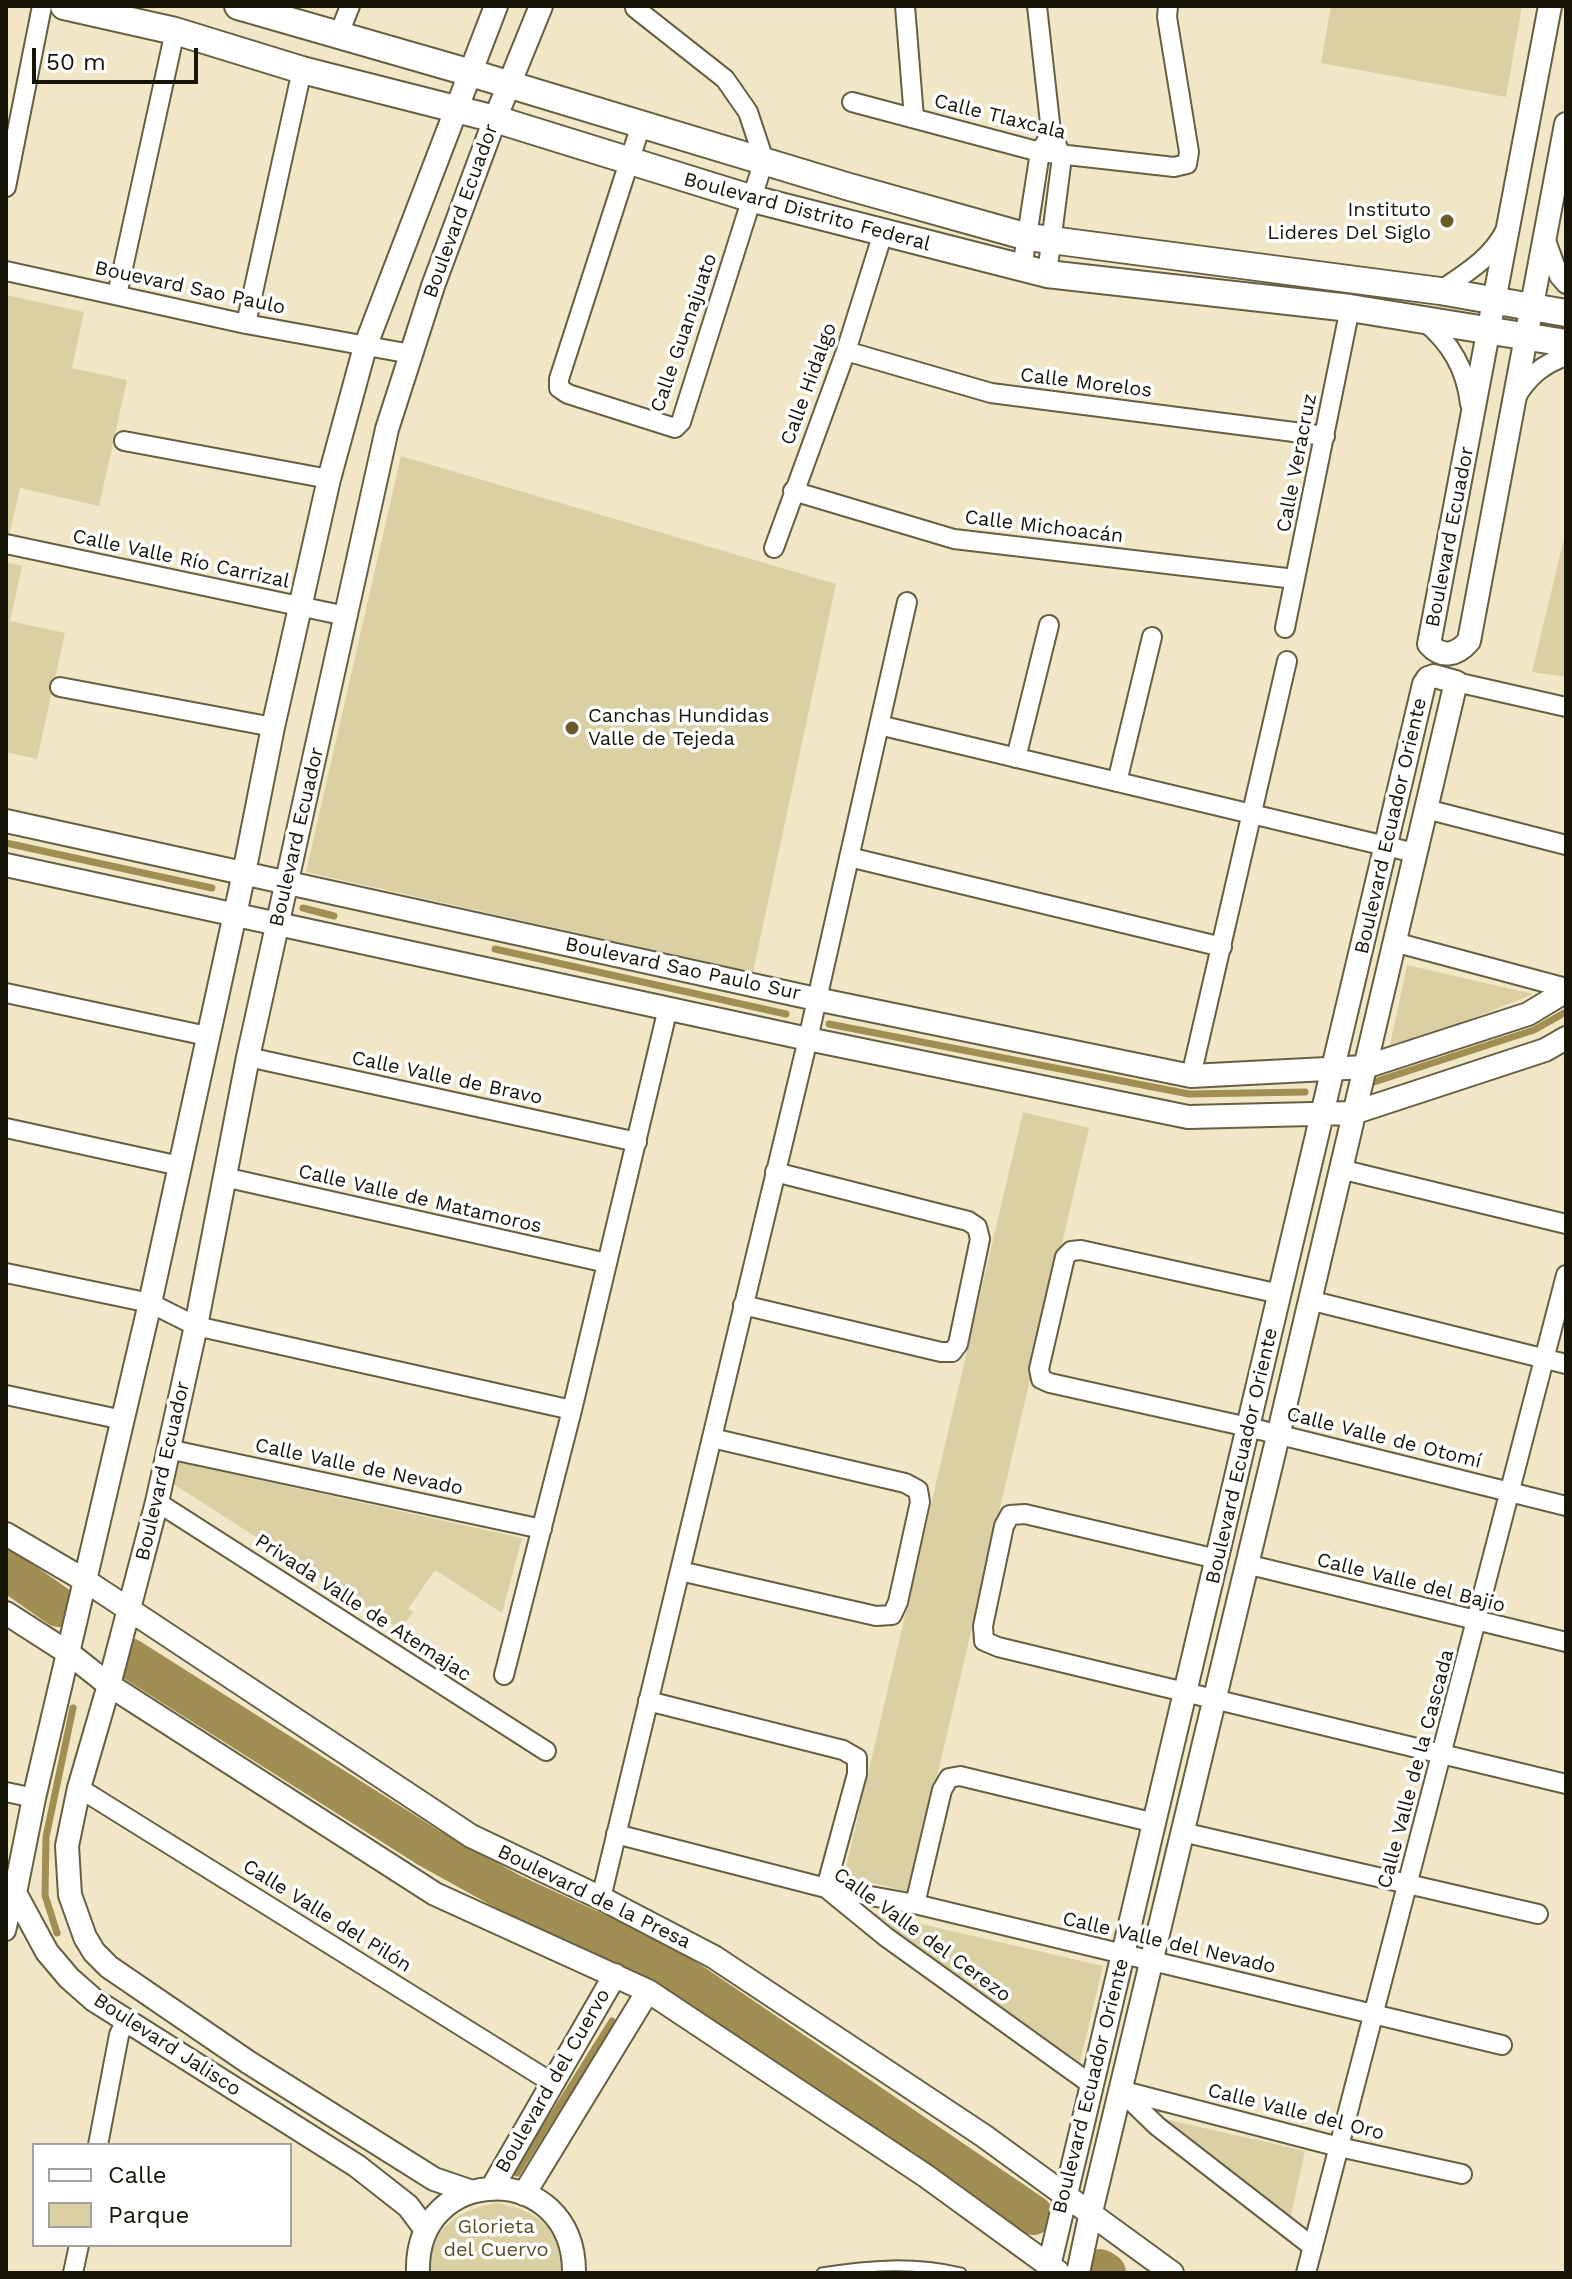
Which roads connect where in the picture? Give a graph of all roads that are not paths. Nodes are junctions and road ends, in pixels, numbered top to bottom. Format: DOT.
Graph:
graph roads {
  1 [pos="42,6"];
  2 [pos="64,6"];
  3 [pos="238,6"];
  4 [pos="350,6"];
  5 [pos="496,6"];
  6 [pos="541,6"];
  7 [pos="905,6"];
  8 [pos="1037,6"];
  9 [pos="1168,6"];
  10 [pos="1550,6"];
  11 [pos="635,8"];
  12 [pos="175,31"];
  13 [pos="339,34"];
  14 [pos="302,70"];
  15 [pos="471,73"];
  16 [pos="510,84"];
  17 [pos="852,102"];
  18 [pos="454,110"];
  19 [pos="914,118"];
  20 [pos="495,119"];
  21 [pos="1566,124"];
  22 [pos="641,125"];
  23 [pos="1051,132"];
  24 [pos="1040,152"];
  25 [pos="1062,157"];
  26 [pos="764,160"];
  27 [pos="629,162"];
  28 [pos="846,186"];
  29 [pos="6,187"];
  30 [pos="753,199"];
  31 [pos="834,221"];
  32 [pos="1508,225"];
  33 [pos="883,233"];
  34 [pos="1545,238"];
  35 [pos="1040,239"];
  36 [pos="6,271"];
  37 [pos="1034,271"];
  38 [pos="1566,284"];
  39 [pos="1440,291"];
  40 [pos="117,295"];
  41 [pos="1494,300"];
  42 [pos="1532,306"];
  43 [pos="1350,308"];
  44 [pos="1566,313"];
  45 [pos="1421,320"];
  46 [pos="246,324"];
  47 [pos="1489,331"];
  48 [pos="1526,336"];
  49 [pos="1566,343"];
  50 [pos="365,347"];
  51 [pos="846,351"];
  52 [pos="411,354"];
  53 [pos="1566,356"];
  54 [pos="1514,399"];
  55 [pos="1472,420"];
  56 [pos="1325,436"];
  57 [pos="124,441"];
  58 [pos="329,479"];
  59 [pos="793,491"];
  60 [pos="6,544"];
  61 [pos="774,548"];
  62 [pos="1295,579"];
  63 [pos="907,602"];
  64 [pos="300,607"];
  65 [pos="346,616"];
  66 [pos="1049,625"];
  67 [pos="1285,628"];
  68 [pos="1152,637"];
  69 [pos="1287,661"];
  70 [pos="1456,682"];
  71 [pos="60,687"];
  72 [pos="1566,707"];
  73 [pos="879,725"];
  74 [pos="273,727"];
  75 [pos="1016,758"];
  76 [pos="1117,782"];
  77 [pos="1426,809"];
  78 [pos="1252,815"];
  79 [pos="6,821"];
  80 [pos="1566,845"];
  81 [pos="1386,846"];
  82 [pos="1415,853"];
  83 [pos="849,857"];
  84 [pos="6,865"];
  85 [pos="244,873"];
  86 [pos="287,882"];
  87 [pos="234,914"];
  88 [pos="278,924"];
  89 [pos="1394,942"];
  90 [pos="1222,947"];
  91 [pos="1566,990"];
  92 [pos="6,993"];
  93 [pos="816,999"];
  94 [pos="668,1008"];
  95 [pos="207,1036"];
  96 [pos="1566,1038"];
  97 [pos="808,1039"];
  98 [pos="248,1057"];
  99 [pos="1365,1067"];
  100 [pos="1333,1070"];
  101 [pos="1191,1076"];
  102 [pos="1353,1113"];
  103 [pos="1322,1114"];
  104 [pos="6,1128"];
  105 [pos="637,1142"];
  106 [pos="180,1166"];
  107 [pos="1340,1169"];
  108 [pos="775,1172"];
  109 [pos="224,1177"];
  110 [pos="1566,1224"];
  111 [pos="607,1263"];
  112 [pos="6,1273"];
  113 [pos="1566,1275"];
  114 [pos="1280,1294"];
  115 [pos="1309,1300"];
  116 [pos="150,1303"];
  117 [pos="743,1305"];
  118 [pos="196,1326"];
  119 [pos="1545,1359"];
  120 [pos="1566,1364"];
  121 [pos="6,1395"];
  122 [pos="572,1410"];
  123 [pos="123,1420"];
  124 [pos="1248,1427"];
  125 [pos="1278,1436"];
  126 [pos="712,1438"];
  127 [pos="168,1449"];
  128 [pos="1510,1492"];
  129 [pos="157,1502"];
  130 [pos="1566,1506"];
  131 [pos="542,1529"];
  132 [pos="6,1534"];
  133 [pos="1217,1559"];
  134 [pos="1246,1564"];
  135 [pos="680,1571"];
  136 [pos="86,1581"];
  137 [pos="129,1612"];
  138 [pos="6,1613"];
  139 [pos="1477,1622"];
  140 [pos="1566,1642"];
  141 [pos="70,1654"];
  142 [pos="504,1675"];
  143 [pos="109,1685"];
  144 [pos="1186,1692"];
  145 [pos="1214,1699"];
  146 [pos="648,1701"];
  147 [pos="546,1751"];
  148 [pos="1443,1754"];
  149 [pos="1566,1784"];
  150 [pos="79,1788"];
  151 [pos="6,1792"];
  152 [pos="34,1798"];
  153 [pos="1155,1823"];
  154 [pos="1182,1832"];
  155 [pos="616,1834"];
  156 [pos="1408,1885"];
  157 [pos="826,1888"];
  158 [pos="15,1893"];
  159 [pos="601,1898"];
  160 [pos="915,1904"];
  161 [pos="1538,1914"];
  162 [pos="6,1931"];
  163 [pos="1123,1956"];
  164 [pos="1151,1961"];
  165 [pos="615,1975"];
  166 [pos="648,1991"];
  167 [pos="1374,2014"];
  168 [pos="126,2020"];
  169 [pos="1502,2045"];
  170 [pos="551,2082"];
  171 [pos="1092,2085"];
  172 [pos="1120,2090"];
  173 [pos="98,2143"];
  174 [pos="1339,2147"];
  175 [pos="1462,2174"];
  176 [pos="492,2188"];
  177 [pos="469,2191"];
  178 [pos="524,2194"];
  179 [pos="1064,2194"];
  180 [pos="1091,2212"];
  181 [pos="426,2230"];
  182 [pos="79,2247"];
  183 [pos="1313,2247"];
  184 [pos="1054,2270"];
  185 [pos="837,2272"];
  186 [pos="73,2273"];
  187 [pos="418,2273"];
  188 [pos="574,2273"];
  189 [pos="822,2273"];
  190 [pos="961,2273"];
  191 [pos="1078,2273"];
  192 [pos="1172,2273"];
  193 [pos="1306,2273"];
  1 -- 29 [label="street"];
  2 -- 12 [label="main road, Boulevard Distrito Federal"];
  3 -- 13 [label="main road, Boulevard Distrito Federal"];
  4 -- 13 [label="street"];
  5 -- 15 [label="street, Boulevard Ecuador"];
  6 -- 16 [label="street, Boulevard Ecuador"];
  7 -- 19 [label="street"];
  8 -- 23 [label="street"];
  9 -- 25 [label="street, Calle Tlaxcala"];
  10 -- 32 [label="street, Boulevard Ecuador"];
  11 -- 26 [label="street"];
  12 -- 14 [label="main road, Boulevard Distrito Federal"];
  12 -- 40 [label="street"];
  13 -- 15 [label="main road, Boulevard Distrito Federal"];
  14 -- 18 [label="main road, Boulevard Distrito Federal"];
  14 -- 46 [label="street"];
  15 -- 16 [label="main road, Boulevard Distrito Federal"];
  15 -- 18 [label="street, Boulevard Ecuador"];
  16 -- 20 [label="street, Boulevard Ecuador"];
  16 -- 22 [label="main road, Boulevard Distrito Federal"];
  17 -- 19 [label="street, Calle Tlaxcala"];
  18 -- 20 [label="main road, Boulevard Distrito Federal"];
  18 -- 50 [label="street, Boulevard Ecuador"];
  19 -- 24 [label="street, Calle Tlaxcala"];
  20 -- 27 [label="main road, Boulevard Distrito Federal"];
  20 -- 52 [label="street, Boulevard Ecuador"];
  21 -- 34 [label="street, Boulevard Ecuador"];
  22 -- 26 [label="main road, Boulevard Distrito Federal"];
  22 -- 27 [label="street, Calle Guanajuato"];
  23 -- 24 [label="street"];
  23 -- 25 [label="street"];
  24 -- 25 [label="street, Calle Tlaxcala"];
  24 -- 35 [label="street"];
  25 -- 35 [label="street"];
  26 -- 28 [label="main road, Boulevard Distrito Federal"];
  26 -- 30 [label="street, Calle Guanajuato"];
  27 -- 30 [label="main road, Boulevard Distrito Federal"];
  27 -- 30 [label="street, Calle Guanajuato"];
  28 -- 31 [label="street"];
  28 -- 35 [label="main road, Boulevard Distrito Federal"];
  30 -- 31 [label="main road, Boulevard Distrito Federal"];
  31 -- 33 [label="main road, Boulevard Distrito Federal"];
  32 -- 39 [label="street"];
  32 -- 41 [label="street, Boulevard Ecuador"];
  33 -- 37 [label="main road, Boulevard Distrito Federal"];
  33 -- 51 [label="street, Calle Hidalgo"];
  34 -- 38 [label="street"];
  34 -- 42 [label="street, Boulevard Ecuador"];
  35 -- 37 [label="street"];
  35 -- 37 [label="street"];
  35 -- 39 [label="main road, Boulevard Distrito Federal"];
  36 -- 40 [label="street, Bouevard Sao Paulo"];
  37 -- 43 [label="main road, Boulevard Distrito Federal"];
  39 -- 41 [label="main road, Boulevard Distrito Federal"];
  40 -- 46 [label="street, Bouevard Sao Paulo"];
  41 -- 42 [label="main road, Boulevard Distrito Federal"];
  41 -- 47 [label="street, Boulevard Ecuador"];
  42 -- 44 [label="main road, Boulevard Distrito Federal"];
  42 -- 48 [label="street, Boulevard Ecuador"];
  43 -- 45 [label="main road, Boulevard Distrito Federal"];
  43 -- 56 [label="street, Calle Veracruz"];
  45 -- 47 [label="main road, Boulevard Distrito Federal"];
  45 -- 55 [label="street"];
  46 -- 50 [label="street, Bouevard Sao Paulo"];
  47 -- 48 [label="main road, Boulevard Distrito Federal"];
  47 -- 55 [label="street, Boulevard Ecuador"];
  48 -- 49 [label="main road, Boulevard Distrito Federal"];
  48 -- 54 [label="street, Boulevard Ecuador"];
  50 -- 52 [label="street, Bouevard Sao Paulo"];
  50 -- 58 [label="street, Boulevard Ecuador"];
  51 -- 56 [label="street, Calle Morelos"];
  51 -- 59 [label="street, Calle Hidalgo"];
  52 -- 65 [label="street, Boulevard Ecuador"];
  53 -- 54 [label="street"];
  54 -- 55 [label="street, Boulevard Ecuador"];
  56 -- 62 [label="street, Calle Veracruz"];
  57 -- 58 [label="street"];
  58 -- 64 [label="street, Boulevard Ecuador"];
  59 -- 61 [label="street, Calle Hidalgo"];
  59 -- 62 [label="street, Calle Michoacán"];
  60 -- 64 [label="street, Calle Valle Río Carrizal"];
  62 -- 67 [label="street, Calle Veracruz"];
  63 -- 73 [label="street"];
  64 -- 65 [label="street, Calle Valle Río Carrizal"];
  64 -- 74 [label="street, Boulevard Ecuador"];
  65 -- 86 [label="street, Boulevard Ecuador"];
  66 -- 75 [label="street"];
  68 -- 76 [label="street"];
  69 -- 78 [label="street"];
  70 -- 72 [label="street"];
  70 -- 77 [label="street, Boulevard Ecuador Oriente"];
  70 -- 81 [label="street, Boulevard Ecuador Oriente"];
  71 -- 74 [label="street"];
  73 -- 75 [label="street"];
  73 -- 83 [label="street"];
  74 -- 85 [label="street, Boulevard Ecuador"];
  75 -- 76 [label="street"];
  76 -- 78 [label="street"];
  77 -- 80 [label="street"];
  77 -- 82 [label="street, Boulevard Ecuador Oriente"];
  78 -- 81 [label="street"];
  78 -- 90 [label="street"];
  79 -- 85 [label="street, Boulevard Sao Paulo Sur"];
  81 -- 82 [label="street"];
  81 -- 100 [label="street, Boulevard Ecuador Oriente"];
  82 -- 89 [label="street, Boulevard Ecuador Oriente"];
  83 -- 90 [label="street"];
  83 -- 93 [label="street"];
  84 -- 87 [label="street, Boulevard Sao Paulo Sur"];
  85 -- 86 [label="street, Boulevard Sao Paulo Sur"];
  85 -- 87 [label="street, Boulevard Ecuador"];
  86 -- 88 [label="street, Boulevard Ecuador"];
  86 -- 93 [label="street, Boulevard Sao Paulo Sur"];
  87 -- 88 [label="street, Boulevard Sao Paulo Sur"];
  87 -- 95 [label="street, Boulevard Ecuador"];
  88 -- 94 [label="street, Boulevard Sao Paulo Sur"];
  88 -- 98 [label="street, Boulevard Ecuador"];
  89 -- 91 [label="street"];
  89 -- 99 [label="street, Boulevard Ecuador Oriente"];
  90 -- 101 [label="street"];
  91 -- 99 [label="street, Boulevard Sao Paulo Sur"];
  92 -- 95 [label="street"];
  93 -- 97 [label="street"];
  93 -- 101 [label="street, Boulevard Sao Paulo Sur"];
  94 -- 97 [label="street, Boulevard Sao Paulo Sur"];
  94 -- 105 [label="street"];
  95 -- 106 [label="street, Boulevard Ecuador"];
  96 -- 102 [label="street, Boulevard Sao Paulo Sur"];
  97 -- 103 [label="street, Boulevard Sao Paulo Sur"];
  97 -- 108 [label="street"];
  98 -- 105 [label="street, Calle Valle de Bravo"];
  98 -- 109 [label="street, Boulevard Ecuador"];
  99 -- 100 [label="street, Boulevard Sao Paulo Sur"];
  99 -- 102 [label="street, Boulevard Ecuador Oriente"];
  100 -- 101 [label="street, Boulevard Sao Paulo Sur"];
  100 -- 103 [label="street, Boulevard Ecuador Oriente"];
  102 -- 103 [label="street, Boulevard Sao Paulo Sur"];
  102 -- 107 [label="street, Boulevard Ecuador Oriente"];
  103 -- 114 [label="street, Boulevard Ecuador Oriente"];
  104 -- 106 [label="street"];
  105 -- 111 [label="street"];
  106 -- 116 [label="street, Boulevard Ecuador"];
  107 -- 110 [label="street"];
  107 -- 115 [label="street, Boulevard Ecuador Oriente"];
  108 -- 117 [label="street"];
  108 -- 117 [label="street"];
  109 -- 111 [label="street, Calle Valle de Matamoros"];
  109 -- 118 [label="street, Boulevard Ecuador"];
  111 -- 122 [label="street"];
  112 -- 116 [label="street"];
  113 -- 119 [label="street, Calle Valle de la Cascada"];
  114 -- 124 [label="street, Boulevard Ecuador Oriente"];
  114 -- 124 [label="street, Calle Valle de Otomí"];
  115 -- 119 [label="street"];
  115 -- 125 [label="street, Boulevard Ecuador Oriente"];
  116 -- 118 [label="street"];
  116 -- 123 [label="street, Boulevard Ecuador"];
  117 -- 126 [label="street"];
  118 -- 122 [label="street"];
  118 -- 127 [label="street, Boulevard Ecuador"];
  119 -- 120 [label="street"];
  119 -- 128 [label="street, Calle Valle de la Cascada"];
  121 -- 123 [label="street"];
  122 -- 131 [label="street"];
  123 -- 136 [label="street, Boulevard Ecuador"];
  124 -- 125 [label="street, Calle Valle de Otomí"];
  124 -- 133 [label="street, Boulevard Ecuador Oriente"];
  125 -- 128 [label="street, Calle Valle de Otomí"];
  125 -- 134 [label="street, Boulevard Ecuador Oriente"];
  126 -- 135 [label="street"];
  126 -- 135 [label="street"];
  127 -- 129 [label="street, Boulevard Ecuador"];
  127 -- 131 [label="street, Calle Valle de Nevado"];
  128 -- 130 [label="street, Calle Valle de Otomí"];
  128 -- 139 [label="street, Calle Valle de la Cascada"];
  129 -- 137 [label="street, Boulevard Ecuador"];
  129 -- 147 [label="street, Privada Valle de Atemajac"];
  131 -- 142 [label="street"];
  132 -- 136 [label="street, Boulevard de la Presa"];
  133 -- 144 [label="street, Boulevard Ecuador Oriente"];
  133 -- 144 [label="street"];
  134 -- 139 [label="street, Calle Valle del Bajio"];
  134 -- 145 [label="street, Boulevard Ecuador Oriente"];
  135 -- 146 [label="street"];
  136 -- 137 [label="street, Boulevard de la Presa"];
  136 -- 141 [label="street, Boulevard Ecuador"];
  137 -- 143 [label="street, Boulevard Ecuador"];
  137 -- 159 [label="street, Boulevard de la Presa"];
  138 -- 141 [label="street"];
  139 -- 140 [label="street, Calle Valle del Bajio"];
  139 -- 148 [label="street, Calle Valle de la Cascada"];
  141 -- 143 [label="street"];
  141 -- 152 [label="street"];
  143 -- 150 [label="street, Boulevard Jalisco"];
  143 -- 165 [label="street"];
  144 -- 145 [label="street"];
  144 -- 153 [label="street, Boulevard Ecuador Oriente"];
  145 -- 148 [label="street"];
  145 -- 154 [label="street, Boulevard Ecuador Oriente"];
  146 -- 155 [label="street"];
  146 -- 157 [label="street"];
  148 -- 149 [label="street"];
  148 -- 156 [label="street, Calle Valle de la Cascada"];
  150 -- 170 [label="street, Calle Valle del Pilón"];
  150 -- 177 [label="street, Boulevard Jalisco"];
  151 -- 152 [label="street"];
  152 -- 158 [label="street"];
  153 -- 160 [label="street"];
  153 -- 163 [label="street, Boulevard Ecuador Oriente"];
  154 -- 156 [label="street"];
  154 -- 164 [label="street, Boulevard Ecuador Oriente"];
  155 -- 157 [label="street, Calle Valle del Cerezo"];
  155 -- 159 [label="street"];
  156 -- 161 [label="street"];
  156 -- 167 [label="street, Calle Valle de la Cascada"];
  157 -- 160 [label="street, Calle Valle del Nevado"];
  157 -- 171 [label="street, Calle Valle del Cerezo"];
  158 -- 162 [label="street"];
  158 -- 168 [label="street, Boulevard Jalisco"];
  159 -- 179 [label="street, Boulevard de la Presa"];
  160 -- 163 [label="street, Calle Valle del Nevado"];
  163 -- 164 [label="street, Calle Valle del Nevado"];
  163 -- 171 [label="street, Boulevard Ecuador Oriente"];
  164 -- 167 [label="street, Calle Valle del Nevado"];
  164 -- 172 [label="street, Boulevard Ecuador Oriente"];
  165 -- 166 [label="street"];
  165 -- 170 [label="street, Boulevard del Cuervo"];
  166 -- 178 [label="street, Boulevard del Cuervo"];
  166 -- 184 [label="street"];
  167 -- 169 [label="street, Calle Valle del Nevado"];
  167 -- 174 [label="street, Calle Valle de la Cascada"];
  168 -- 173 [label="street"];
  168 -- 181 [label="street, Boulevard Jalisco"];
  170 -- 176 [label="street, Boulevard del Cuervo"];
  171 -- 179 [label="street, Boulevard Ecuador Oriente"];
  172 -- 174 [label="street, Calle Valle del Oro"];
  172 -- 180 [label="street, Boulevard Ecuador Oriente"];
  172 -- 183 [label="street"];
  174 -- 175 [label="street, Calle Valle del Oro"];
  174 -- 183 [label="street, Calle Valle de la Cascada"];
  176 -- 177 [label="street, Boulevard del Cuervo"];
  176 -- 178 [label="street, Boulevard del Cuervo"];
  177 -- 181 [label="street"];
  178 -- 188 [label="street, Boulevard del Cuervo"];
  179 -- 180 [label="street, Boulevard de la Presa"];
  179 -- 184 [label="street, Boulevard Ecuador Oriente"];
  180 -- 191 [label="street, Boulevard Ecuador Oriente"];
  180 -- 192 [label="street, Boulevard de la Presa"];
  181 -- 187 [label="street"];
  182 -- 186 [label="street"];
  183 -- 193 [label="street, Calle Valle de la Cascada"];
  185 -- 189 [label="lane"];
  185 -- 190 [label="lane"];
}
